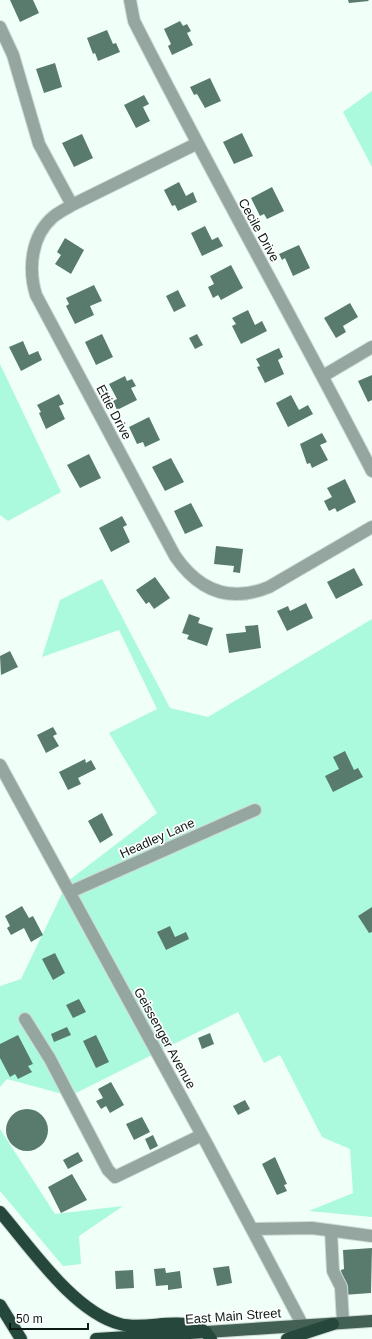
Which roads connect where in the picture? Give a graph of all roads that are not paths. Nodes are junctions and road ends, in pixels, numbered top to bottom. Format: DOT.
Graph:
graph roads {
  1 [pos="130,0"];
  2 [pos="0,27"];
  3 [pos="196,144"];
  4 [pos="72,205"];
  5 [pos="372,347"];
  6 [pos="323,376"];
  7 [pos="372,470"];
  8 [pos="372,527"];
  9 [pos="0,765"];
  10 [pos="255,810"];
  11 [pos="70,892"];
  12 [pos="25,1019"];
  13 [pos="202,1135"];
  14 [pos="0,1212"];
  15 [pos="252,1229"];
  16 [pos="331,1230"];
  17 [pos="372,1236"];
  18 [pos="0,1306"];
  19 [pos="372,1321"];
  20 [pos="338,1323"];
  21 [pos="303,1326"];
  22 [pos="209,1336"];
  23 [pos="21,1339"];
  24 [pos="96,1339"];
  25 [pos="287,1339"];
  1 -- 3 [label="street, Cecile Drive"];
  2 -- 4 [label="street"];
  3 -- 4 [label="street, Ettie Drive"];
  3 -- 6 [label="street, Cecile Drive"];
  4 -- 8 [label="street, Ettie Drive"];
  5 -- 6 [label="street"];
  6 -- 7 [label="street, Cecile Drive"];
  9 -- 11 [label="street, Geissenger Avenue"];
  10 -- 11 [label="street, Headley Lane"];
  11 -- 13 [label="street, Geissenger Avenue"];
  12 -- 13 [label="street"];
  13 -- 15 [label="street, Geissenger Avenue"];
  14 -- 22 [label="highway"];
  15 -- 16 [label="street"];
  15 -- 21 [label="street, Geissenger Avenue"];
  16 -- 17 [label="street"];
  16 -- 20 [label="street"];
  18 -- 23 [label="highway"];
  19 -- 20 [label="main road, East Main Street"];
  20 -- 21 [label="main road, East Main Street"];
  20 -- 25 [label="highway"];
  21 -- 22 [label="main road, East Main Street"];
  22 -- 24 [label="highway, East Main Street"];
}
